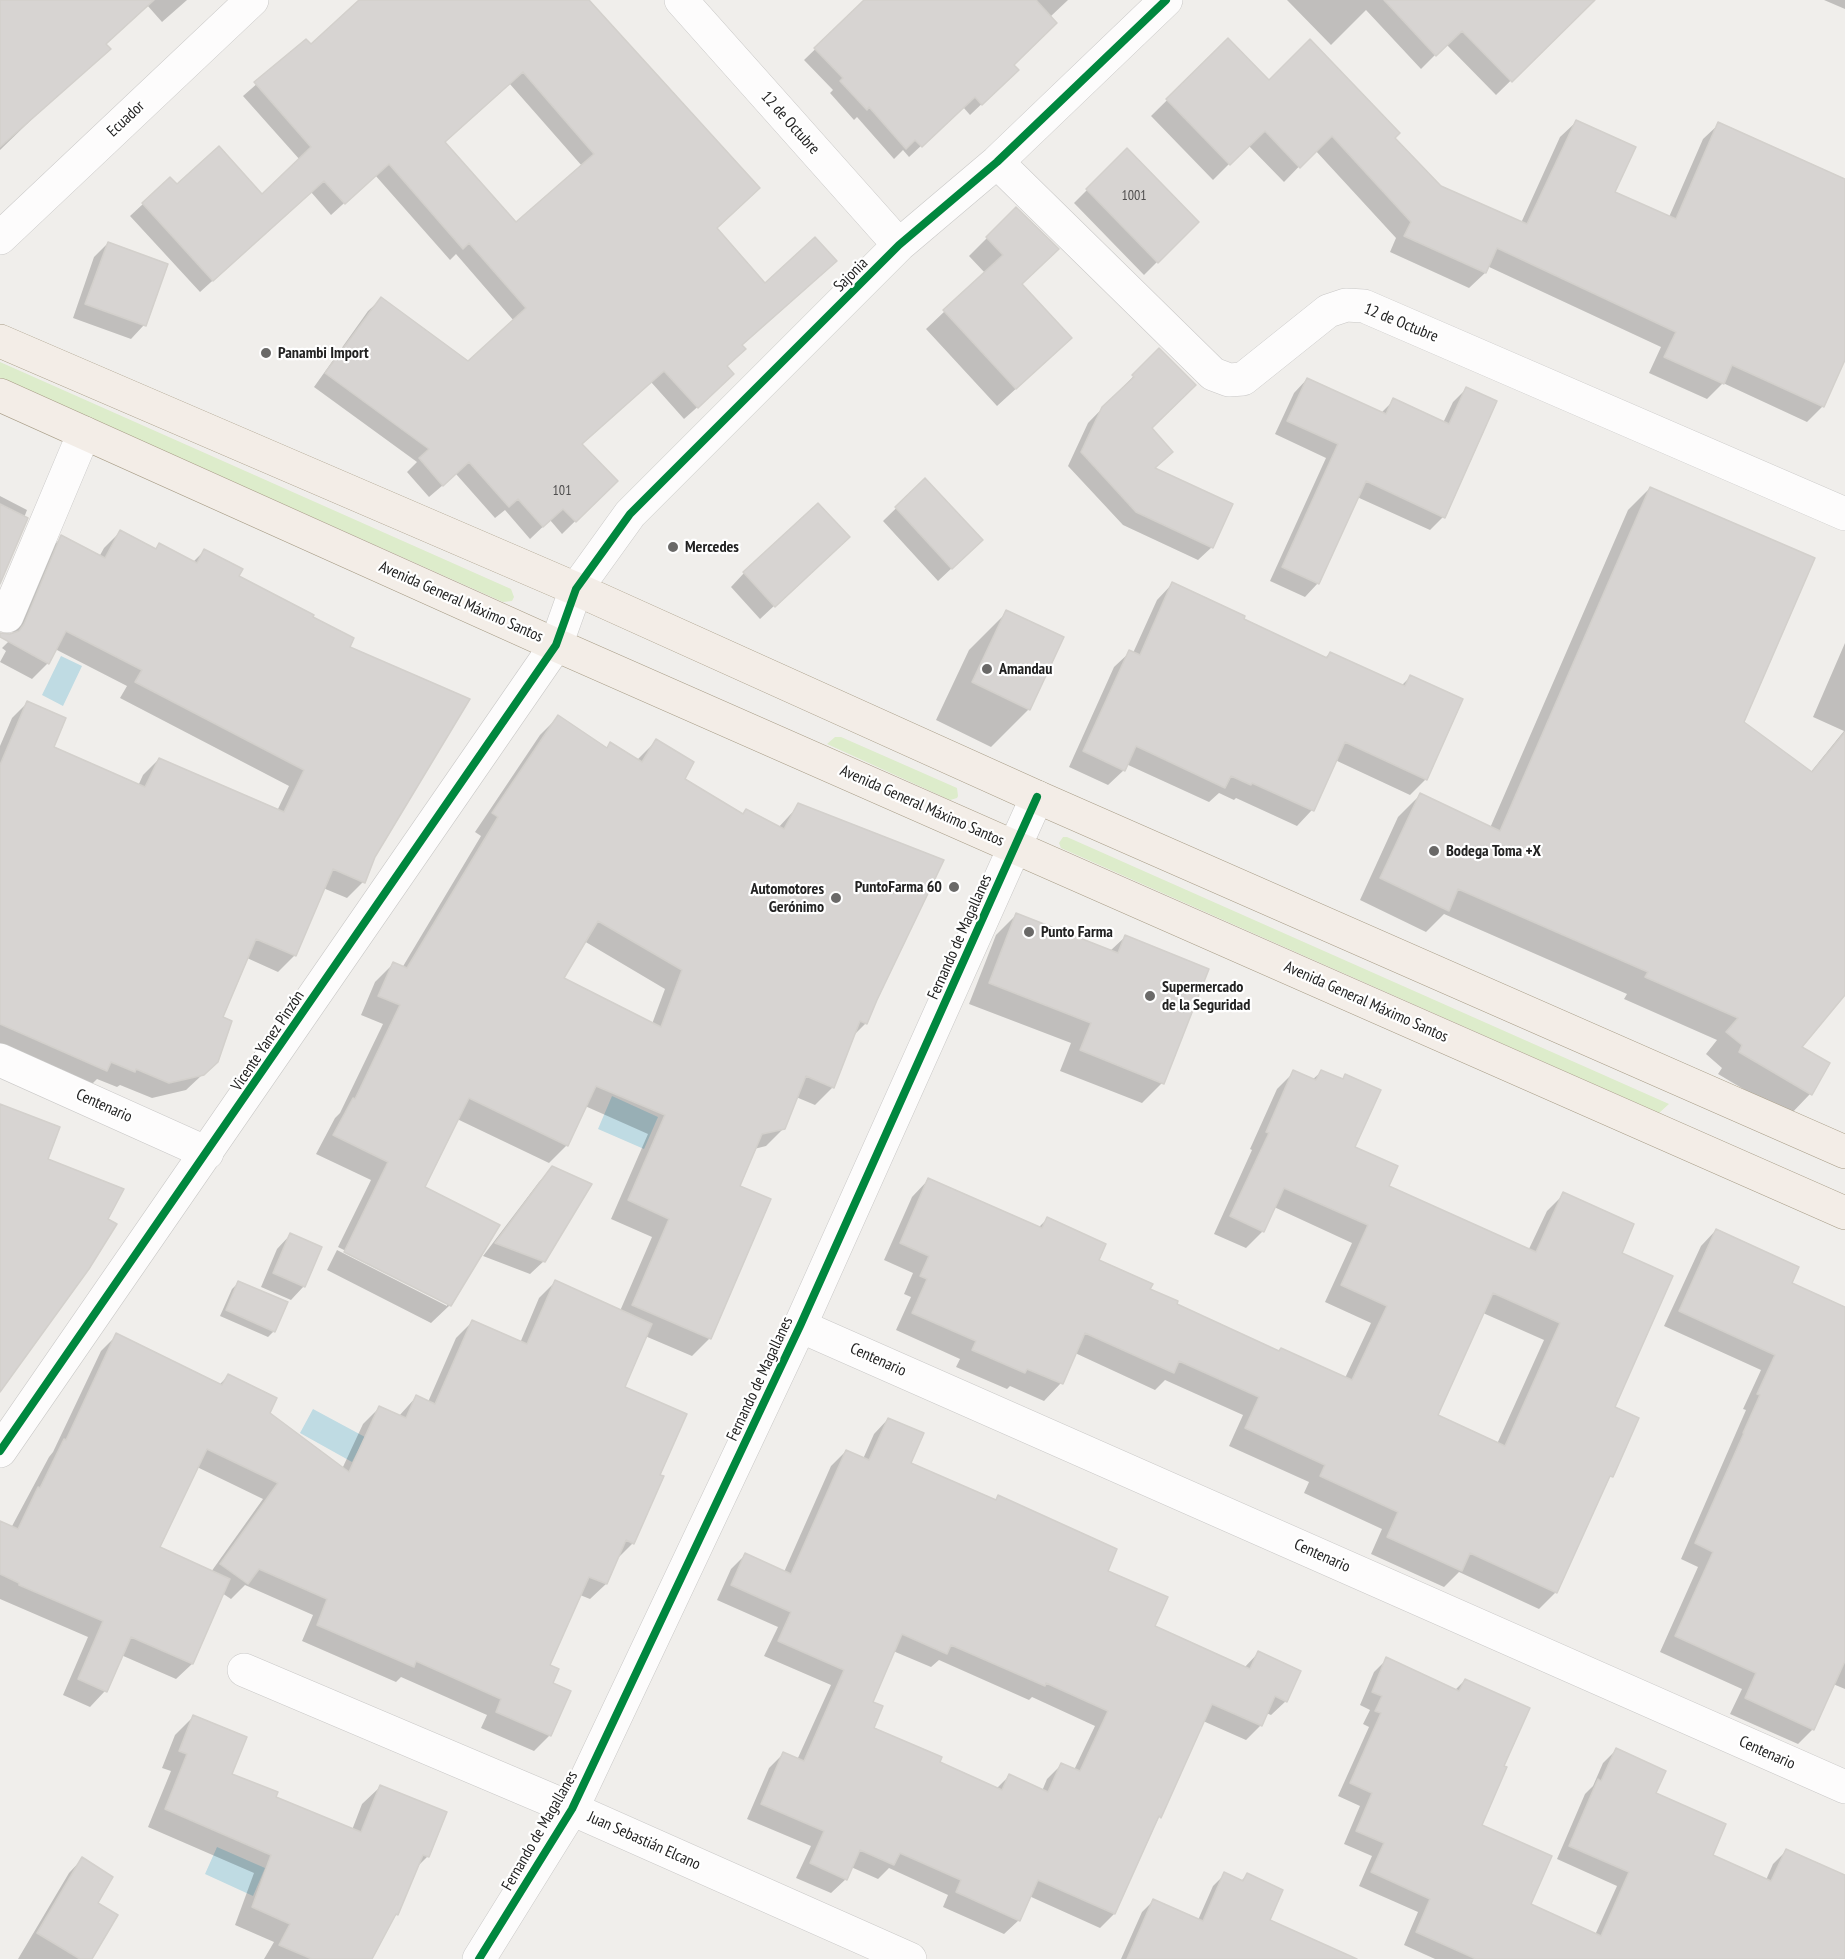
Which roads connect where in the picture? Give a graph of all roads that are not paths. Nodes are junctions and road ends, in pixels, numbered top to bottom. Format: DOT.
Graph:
graph roads {
  1 [pos="252,0"];
  2 [pos="681,0"];
  3 [pos="1166,0"];
  4 [pos="997,162"];
  5 [pos="0,238"];
  6 [pos="899,245"];
  7 [pos="0,341"];
  8 [pos="0,395"];
  9 [pos="84,433"];
  10 [pos="1845,514"];
  11 [pos="576,589"];
  12 [pos="7,616"];
  13 [pos="556,645"];
  14 [pos="1037,797"];
  15 [pos="1015,847"];
  16 [pos="0,1060"];
  17 [pos="1845,1152"];
  18 [pos="207,1153"];
  19 [pos="1845,1213"];
  20 [pos="800,1326"];
  21 [pos="0,1450"];
  22 [pos="244,1670"];
  23 [pos="1845,1787"];
  24 [pos="572,1809"];
  25 [pos="480,1959"];
  26 [pos="910,1959"];
  1 -- 5 [label="street, Ecuador"];
  2 -- 6 [label="street, 12 de Octubre"];
  3 -- 4 [label="street, Sajonia"];
  4 -- 6 [label="street, Sajonia"];
  4 -- 10 [label="street, 12 de Octubre"];
  6 -- 11 [label="street, Sajonia"];
  7 -- 11 [label="main road"];
  8 -- 9 [label="main road, Avenida General Máximo Santos"];
  9 -- 12 [label="street"];
  9 -- 13 [label="main road, Avenida General Máximo Santos"];
  11 -- 13 [label="street, Sajonia"];
  11 -- 14 [label="main road"];
  13 -- 15 [label="main road, Avenida General Máximo Santos"];
  13 -- 18 [label="street, Vicente Yanez Pinzón"];
  14 -- 15 [label="street, Fernando de Magallanes"];
  14 -- 17 [label="main road"];
  15 -- 19 [label="main road, Avenida General Máximo Santos"];
  15 -- 20 [label="street, Fernando de Magallanes"];
  16 -- 18 [label="street, Centenario"];
  18 -- 21 [label="street, Vicente Yanez Pinzón"];
  20 -- 23 [label="street, Centenario"];
  20 -- 24 [label="street, Fernando de Magallanes"];
  22 -- 24 [label="street, Juan Sebastián Elcano"];
  24 -- 25 [label="street, Fernando de Magallanes"];
  24 -- 26 [label="street, Juan Sebastián Elcano"];
}
